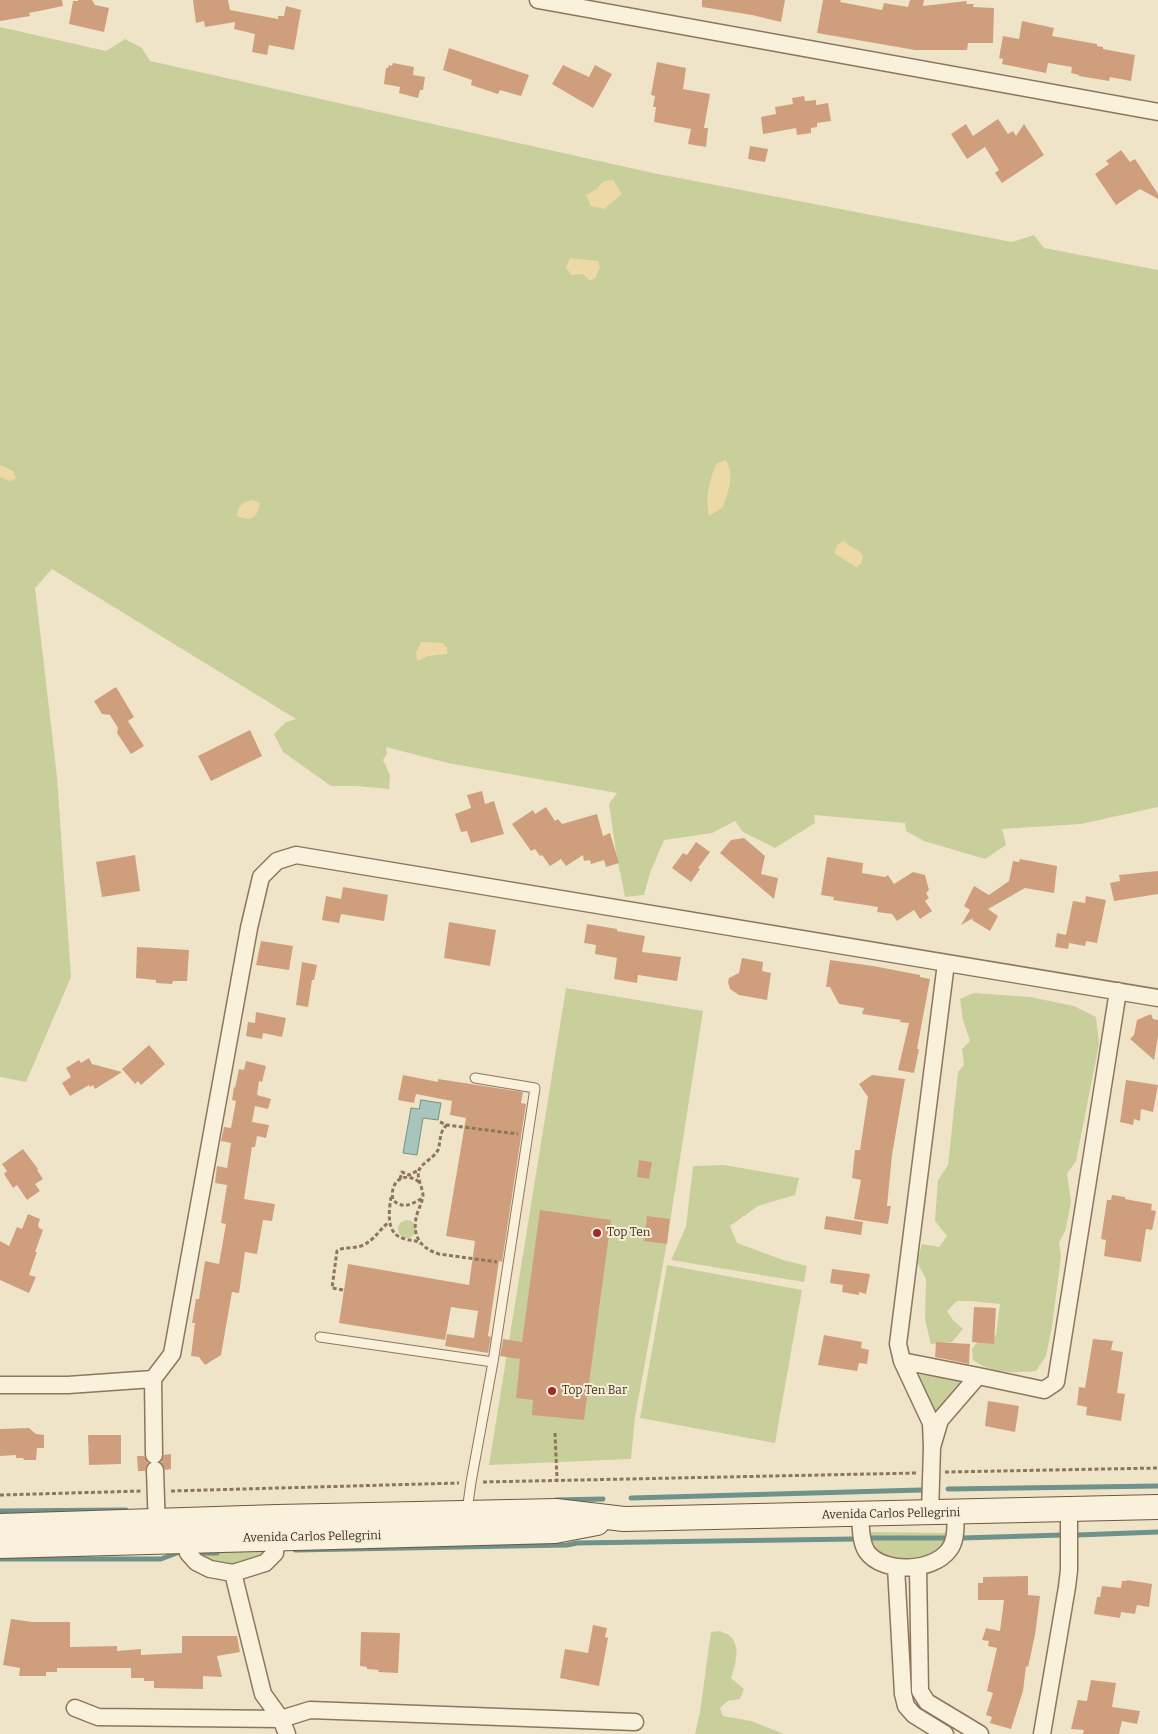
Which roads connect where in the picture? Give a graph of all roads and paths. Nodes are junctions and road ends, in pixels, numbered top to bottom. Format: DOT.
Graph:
graph roads {
  1 [pos="538,0"];
  2 [pos="1158,112"];
  3 [pos="946,963"];
  4 [pos="1118,991"];
  5 [pos="1158,998"];
  6 [pos="475,1078"];
  7 [pos="440,1122"];
  8 [pos="447,1125"];
  9 [pos="528,1135"];
  10 [pos="419,1170"];
  11 [pos="409,1176"];
  12 [pos="400,1179"];
  13 [pos="421,1184"];
  14 [pos="392,1194"];
  15 [pos="422,1198"];
  16 [pos="396,1202"];
  17 [pos="413,1204"];
  18 [pos="390,1205"];
  19 [pos="418,1211"];
  20 [pos="389,1222"];
  21 [pos="417,1236"];
  22 [pos="412,1240"];
  23 [pos="423,1246"];
  24 [pos="508,1263"];
  25 [pos="343,1290"];
  26 [pos="320,1337"];
  27 [pos="902,1361"];
  28 [pos="492,1362"];
  29 [pos="978,1376"];
  30 [pos="153,1379"];
  31 [pos="0,1385"];
  32 [pos="555,1433"];
  33 [pos="932,1447"];
  34 [pos="1158,1468"];
  35 [pos="931,1472"];
  36 [pos="558,1480"];
  37 [pos="471,1482"];
  38 [pos="156,1491"];
  39 [pos="0,1495"];
  40 [pos="1158,1508"];
  41 [pos="1069,1509"];
  42 [pos="930,1512"];
  43 [pos="956,1513"];
  44 [pos="860,1514"];
  45 [pos="466,1523"];
  46 [pos="0,1526"];
  47 [pos="278,1527"];
  48 [pos="157,1532"];
  49 [pos="185,1541"];
  50 [pos="0,1546"];
  51 [pos="896,1567"];
  52 [pos="918,1567"];
  53 [pos="233,1573"];
  54 [pos="75,1708"];
  55 [pos="281,1719"];
  56 [pos="635,1722"];
  57 [pos="975,1733"];
  58 [pos="287,1734"];
  59 [pos="945,1734"];
  60 [pos="1042,1734"];
  1 -- 2 [label="street"];
  3 -- 4 [label="street"];
  3 -- 27 [label="street"];
  3 -- 30 [label="street"];
  4 -- 5 [label="street"];
  4 -- 29 [label="street"];
  6 -- 9 [label="lane"];
  7 -- 8 [label="path"];
  8 -- 9 [label="path"];
  8 -- 10 [label="path"];
  9 -- 24 [label="lane"];
  10 -- 11 [label="path"];
  10 -- 13 [label="path"];
  11 -- 12 [label="path"];
  11 -- 12 [label="path"];
  11 -- 13 [label="path"];
  12 -- 14 [label="path"];
  13 -- 15 [label="path"];
  14 -- 16 [label="path"];
  14 -- 18 [label="path"];
  15 -- 17 [label="path"];
  15 -- 19 [label="path"];
  16 -- 17 [label="path"];
  16 -- 18 [label="path"];
  17 -- 19 [label="path"];
  18 -- 20 [label="path"];
  19 -- 21 [label="path"];
  20 -- 22 [label="path"];
  20 -- 25 [label="path"];
  21 -- 22 [label="path"];
  21 -- 23 [label="path"];
  22 -- 23 [label="path"];
  23 -- 24 [label="path"];
  24 -- 28 [label="lane"];
  26 -- 28 [label="lane"];
  27 -- 29 [label="street"];
  27 -- 33 [label="street"];
  28 -- 37 [label="lane"];
  29 -- 33 [label="street"];
  30 -- 31 [label="street"];
  30 -- 38 [label="street"];
  32 -- 36 [label="path"];
  33 -- 35 [label="street"];
  34 -- 35 [label="path"];
  35 -- 36 [label="path"];
  35 -- 42 [label="street"];
  36 -- 37 [label="path"];
  37 -- 38 [label="path"];
  37 -- 45 [label="lane"];
  38 -- 39 [label="path"];
  38 -- 48 [label="street"];
  40 -- 41 [label="main road, Avenida Carlos Pellegrini"];
  41 -- 43 [label="main road, Avenida Carlos Pellegrini"];
  41 -- 60 [label="street"];
  42 -- 43 [label="main road, Avenida Carlos Pellegrini"];
  42 -- 44 [label="main road, Avenida Carlos Pellegrini"];
  43 -- 52 [label="street"];
  44 -- 45 [label="main road, Avenida Carlos Pellegrini"];
  44 -- 51 [label="street"];
  45 -- 47 [label="main road, Avenida Carlos Pellegrini"];
  46 -- 48 [label="main road, Avenida Carlos Pellegrini"];
  47 -- 48 [label="main road, Avenida Carlos Pellegrini"];
  47 -- 49 [label="main road, Avenida Carlos Pellegrini"];
  47 -- 53 [label="street"];
  48 -- 49 [label="main road, Avenida Carlos Pellegrini"];
  48 -- 50 [label="main road, Avenida Carlos Pellegrini"];
  49 -- 53 [label="street"];
  51 -- 52 [label="street"];
  51 -- 59 [label="street"];
  52 -- 57 [label="street"];
  53 -- 55 [label="street"];
  54 -- 55 [label="street"];
  55 -- 56 [label="street"];
  55 -- 58 [label="street"];
}
